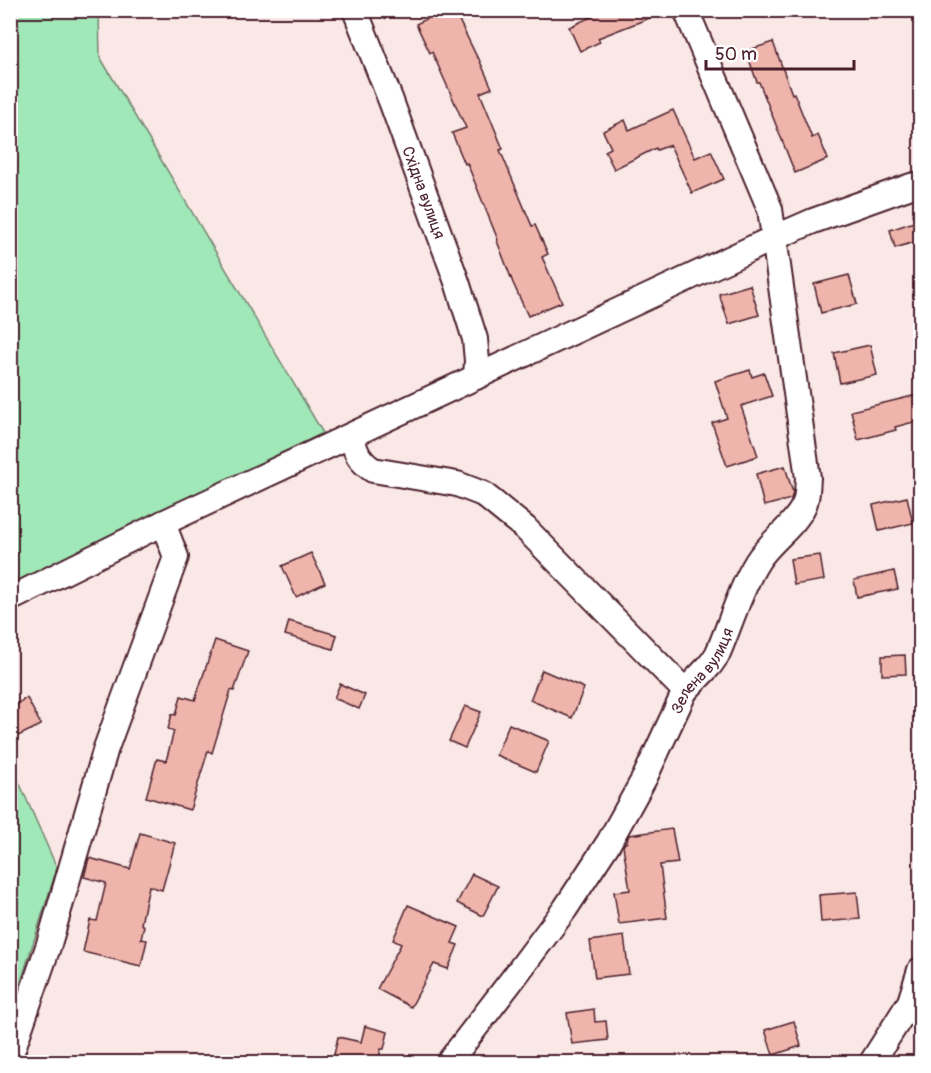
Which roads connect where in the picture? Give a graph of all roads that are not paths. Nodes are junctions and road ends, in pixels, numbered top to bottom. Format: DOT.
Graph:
graph roads {
  1 [pos="355,10"];
  2 [pos="686,10"];
  3 [pos="921,184"];
  4 [pos="774,238"];
  5 [pos="476,377"];
  6 [pos="351,436"];
  7 [pos="164,523"];
  8 [pos="10,599"];
  9 [pos="685,691"];
  10 [pos="921,970"];
  11 [pos="10,1057"];
  12 [pos="449,1062"];
  13 [pos="872,1062"];
  1 -- 5 [label="street, Східна вулиця"];
  2 -- 4 [label="street, Зелена вулиця"];
  3 -- 4 [label="street"];
  4 -- 5 [label="street"];
  4 -- 9 [label="street, Зелена вулиця"];
  5 -- 6 [label="street"];
  6 -- 7 [label="street"];
  6 -- 9 [label="street"];
  7 -- 8 [label="street"];
  7 -- 11 [label="street"];
  9 -- 12 [label="street, Зелена вулиця"];
  10 -- 13 [label="street"];
}
